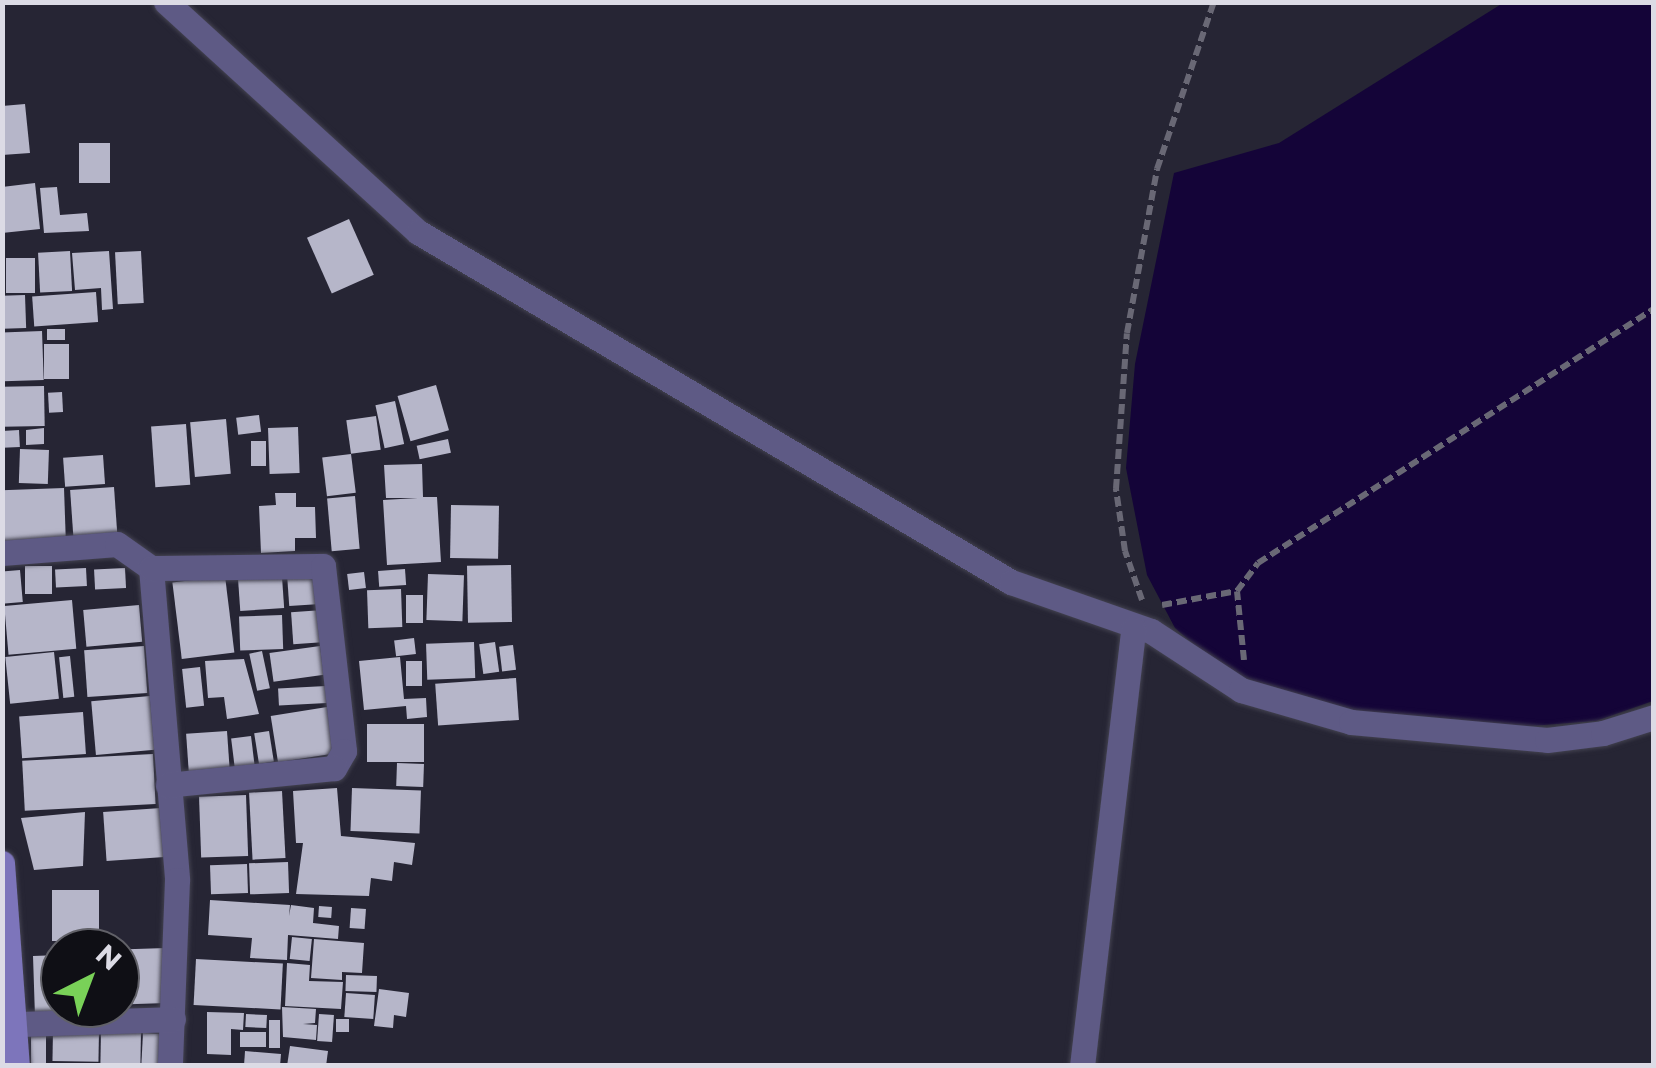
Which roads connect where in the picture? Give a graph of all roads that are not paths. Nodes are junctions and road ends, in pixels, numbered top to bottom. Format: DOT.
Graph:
graph roads {
  1 [pos="166,2"];
  2 [pos="2,553"];
  3 [pos="151,568"];
  4 [pos="1134,630"];
  5 [pos="1654,717"];
  6 [pos="168,785"];
  7 [pos="2,863"];
  8 [pos="172,1019"];
  9 [pos="16,1024"];
  10 [pos="18,1066"];
  11 [pos="170,1066"];
  12 [pos="1082,1066"];
  1 -- 4 [label="street"];
  2 -- 3 [label="street"];
  3 -- 6 [label="street"];
  3 -- 6 [label="street"];
  4 -- 5 [label="street"];
  4 -- 12 [label="street"];
  6 -- 8 [label="street"];
  7 -- 9 [label="main road"];
  8 -- 9 [label="street"];
  8 -- 11 [label="street"];
  9 -- 10 [label="main road"];
}
